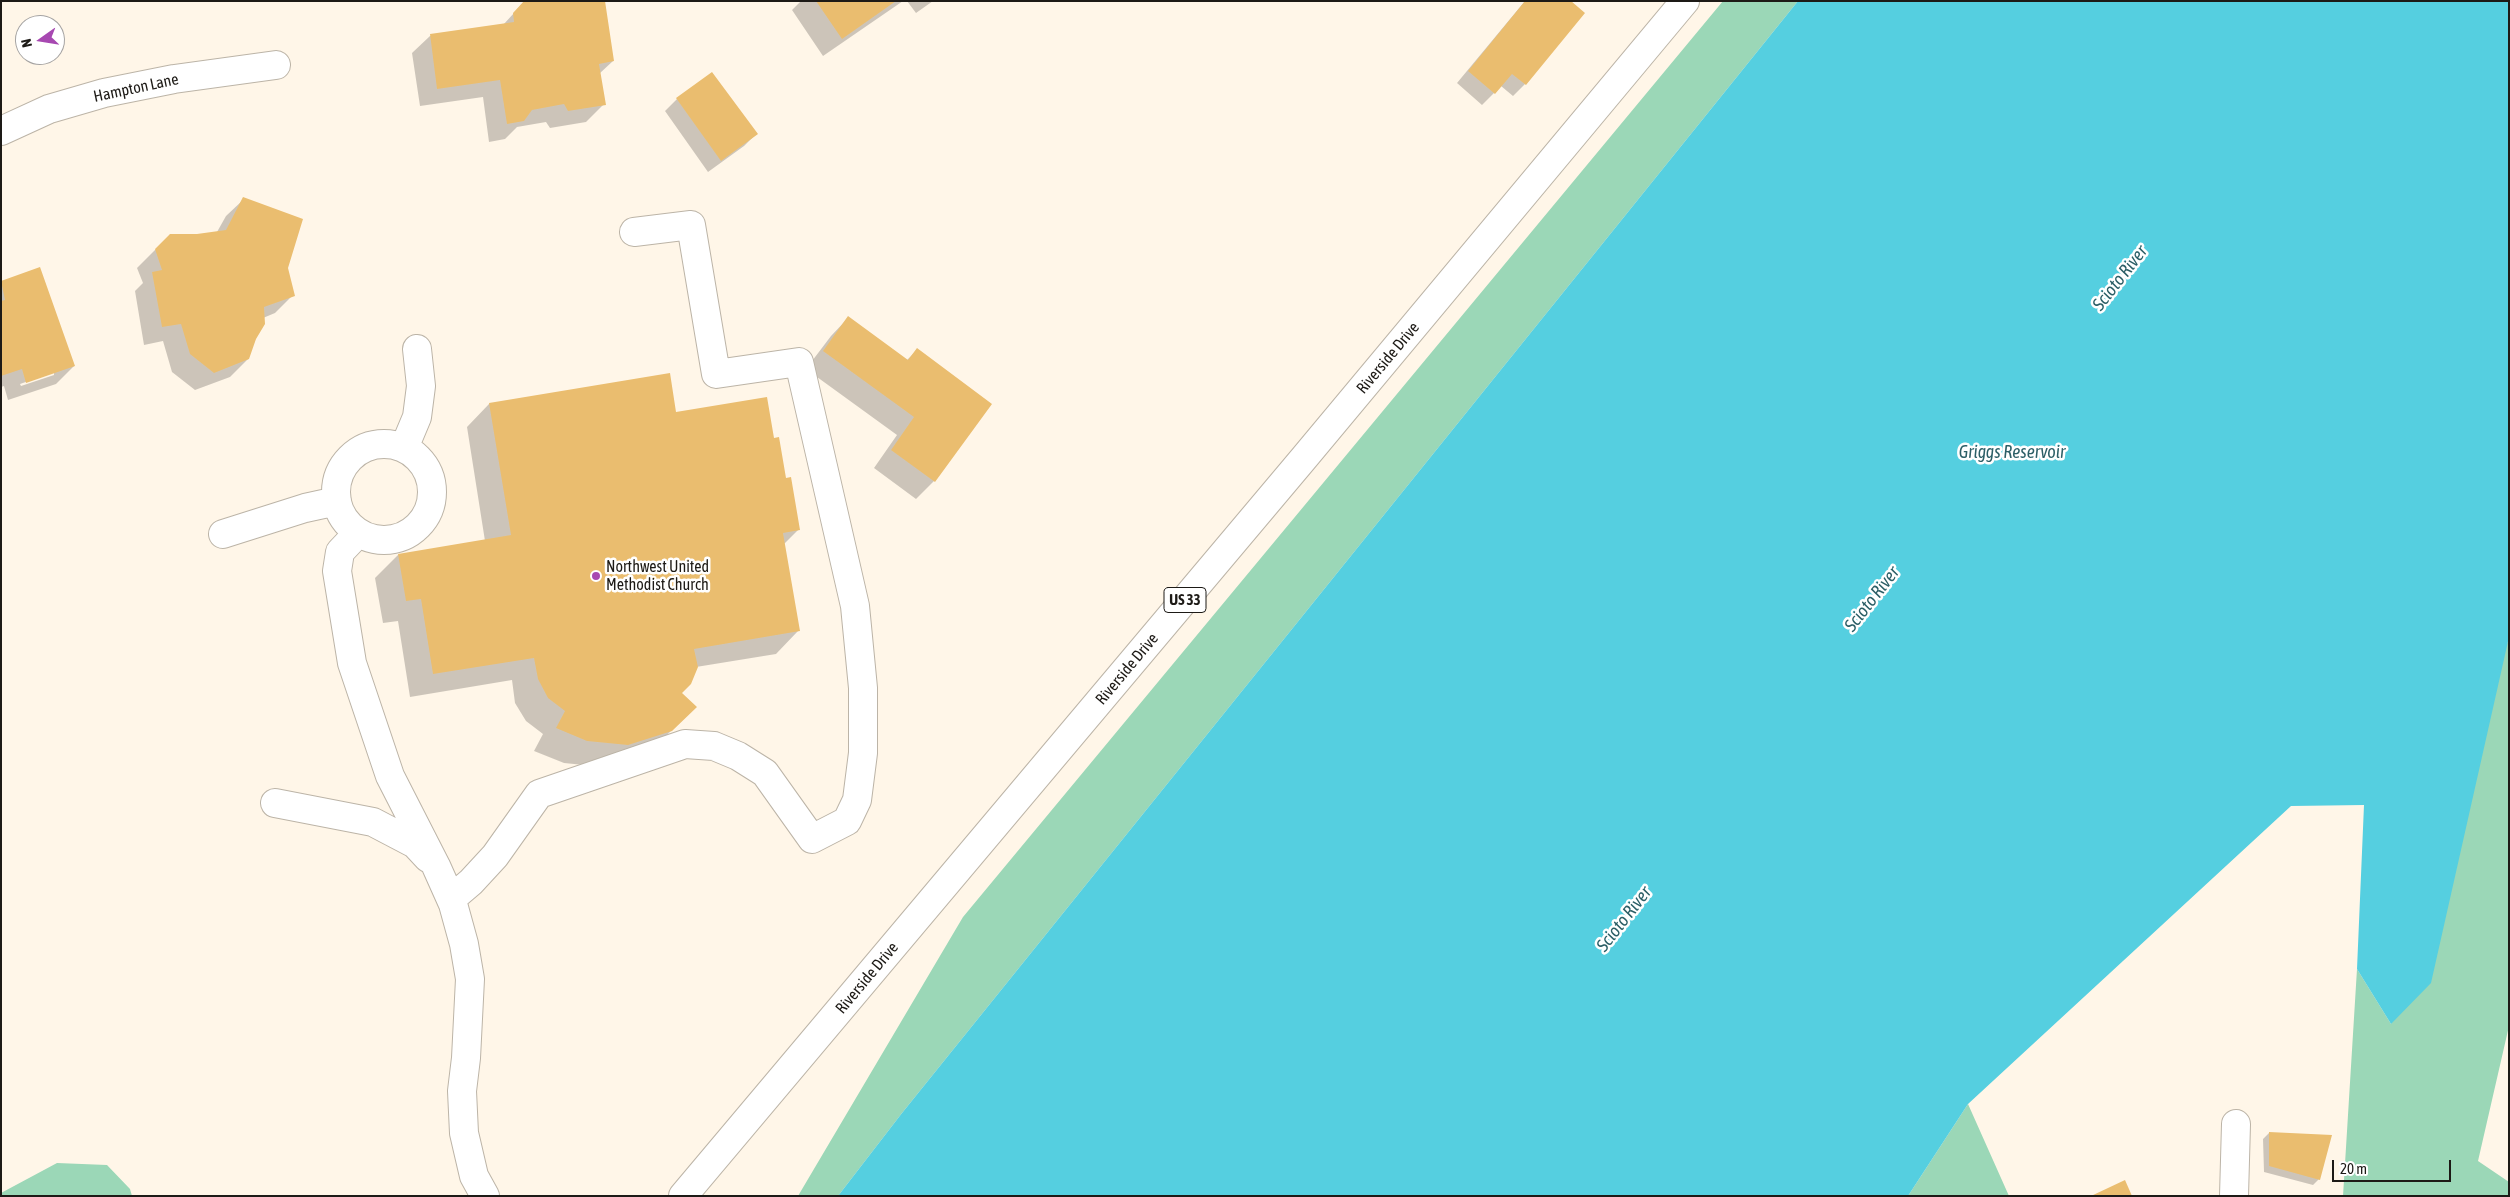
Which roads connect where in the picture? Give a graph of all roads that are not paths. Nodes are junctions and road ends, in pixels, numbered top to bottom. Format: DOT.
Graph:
graph roads {
  1 [pos="1685,1"];
  2 [pos="276,65"];
  3 [pos="1,131"];
  4 [pos="634,232"];
  5 [pos="418,349"];
  6 [pos="404,448"];
  7 [pos="338,501"];
  8 [pos="358,533"];
  9 [pos="223,534"];
  10 [pos="275,803"];
  11 [pos="436,866"];
  12 [pos="451,899"];
  13 [pos="2236,1124"];
  14 [pos="485,1196"];
  15 [pos="683,1196"];
  16 [pos="2234,1196"];
  1 -- 15 [label="main road, Riverside Drive / US 33"];
  2 -- 3 [label="main road, Hampton Lane"];
  4 -- 12 [label="main road"];
  5 -- 6 [label="main road"];
  6 -- 7 [label="main road"];
  6 -- 8 [label="main road"];
  7 -- 8 [label="main road"];
  7 -- 9 [label="main road"];
  8 -- 11 [label="main road"];
  10 -- 11 [label="main road"];
  11 -- 12 [label="main road"];
  12 -- 14 [label="main road"];
  13 -- 16 [label="main road"];
}
